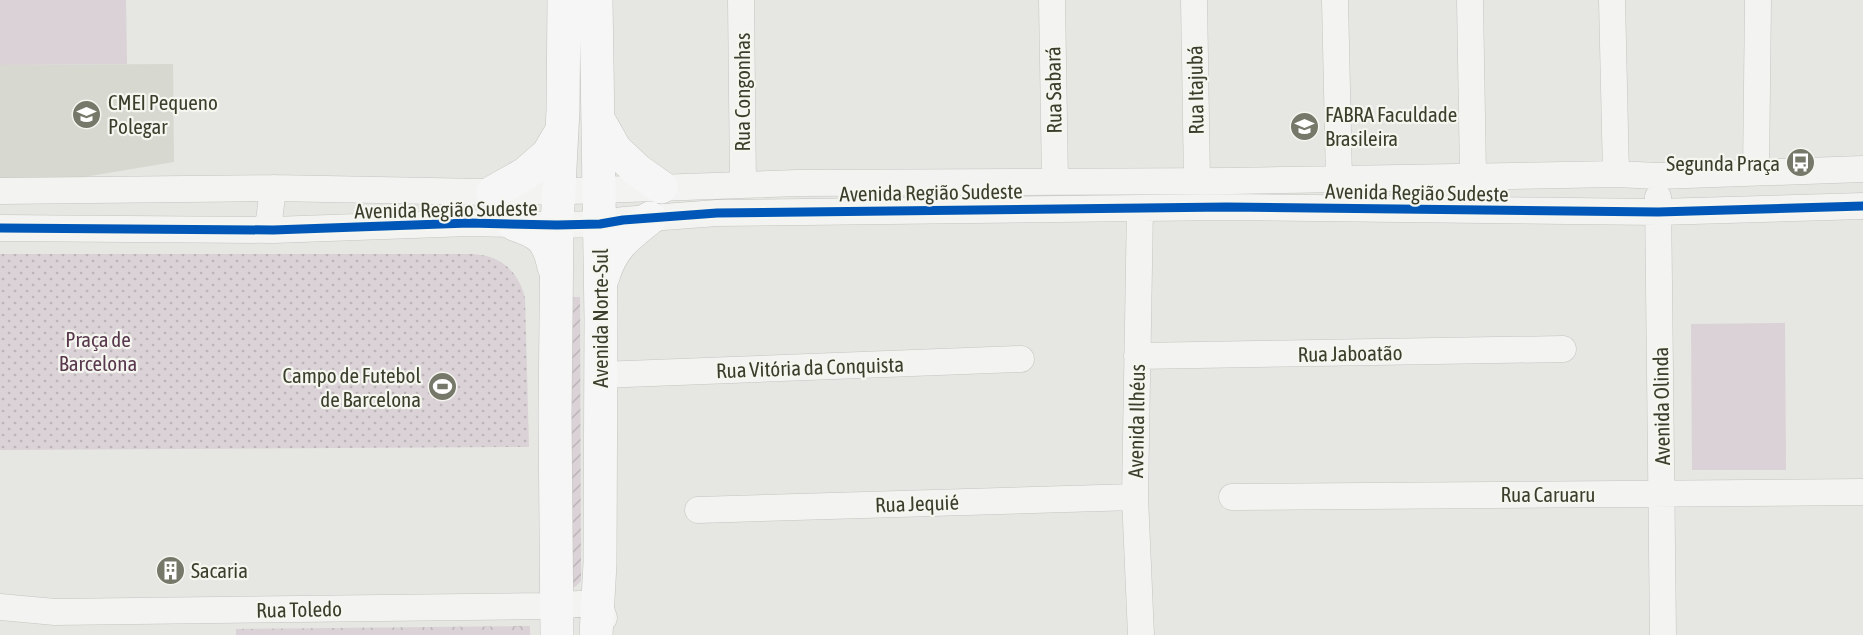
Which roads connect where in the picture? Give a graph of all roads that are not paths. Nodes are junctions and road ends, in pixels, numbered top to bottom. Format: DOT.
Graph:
graph roads {
  1 [pos="564,0"];
  2 [pos="596,0"];
  3 [pos="741,0"];
  4 [pos="1052,0"];
  5 [pos="1194,0"];
  6 [pos="1335,0"];
  7 [pos="1470,0"];
  8 [pos="1612,0"];
  9 [pos="1758,0"];
  10 [pos="598,119"];
  11 [pos="562,130"];
  12 [pos="1863,169"];
  13 [pos="1756,172"];
  14 [pos="1616,174"];
  15 [pos="1473,175"];
  16 [pos="1658,176"];
  17 [pos="1339,179"];
  18 [pos="1197,180"];
  19 [pos="1055,181"];
  20 [pos="743,184"];
  21 [pos="661,187"];
  22 [pos="273,188"];
  23 [pos="338,189"];
  24 [pos="598,190"];
  25 [pos="0,191"];
  26 [pos="559,191"];
  27 [pos="493,192"];
  28 [pos="1863,206"];
  29 [pos="1140,208"];
  30 [pos="1658,213"];
  31 [pos="650,218"];
  32 [pos="514,224"];
  33 [pos="600,224"];
  34 [pos="557,225"];
  35 [pos="0,228"];
  36 [pos="338,229"];
  37 [pos="273,230"];
  38 [pos="557,280"];
  39 [pos="600,285"];
  40 [pos="1563,350"];
  41 [pos="1137,356"];
  42 [pos="1021,359"];
  43 [pos="600,375"];
  44 [pos="1863,492"];
  45 [pos="1662,493"];
  46 [pos="1135,497"];
  47 [pos="1232,497"];
  48 [pos="698,510"];
  49 [pos="599,603"];
  50 [pos="0,607"];
  51 [pos="557,620"];
  52 [pos="56,624"];
  53 [pos="596,635"];
  54 [pos="609,635"];
  55 [pos="1141,635"];
  56 [pos="1664,635"];
  1 -- 11 [label="main road, Avenida Norte-Sul"];
  2 -- 10 [label="main road, Avenida Norte-Sul"];
  3 -- 20 [label="street, Rua Congonhas"];
  4 -- 19 [label="street, Rua Sabará"];
  5 -- 18 [label="street, Rua Itajubá"];
  6 -- 17 [label="street"];
  7 -- 15 [label="street"];
  8 -- 14 [label="street"];
  9 -- 13 [label="street"];
  10 -- 21 [label="main road"];
  10 -- 24 [label="main road, Avenida Norte-Sul"];
  11 -- 26 [label="main road, Avenida Norte-Sul"];
  11 -- 27 [label="main road"];
  12 -- 13 [label="street, Avenida Região Sudeste"];
  13 -- 16 [label="street, Avenida Região Sudeste"];
  14 -- 15 [label="street, Avenida Região Sudeste"];
  14 -- 16 [label="street, Avenida Região Sudeste"];
  15 -- 17 [label="street, Avenida Região Sudeste"];
  16 -- 30 [label="street, Avenida Olinda"];
  17 -- 18 [label="street, Avenida Região Sudeste"];
  18 -- 19 [label="street, Avenida Região Sudeste"];
  19 -- 20 [label="street, Avenida Região Sudeste"];
  20 -- 21 [label="street, Avenida Região Sudeste"];
  21 -- 24 [label="street, Avenida Região Sudeste"];
  22 -- 23 [label="street, Avenida Região Sudeste"];
  22 -- 25 [label="street, Avenida Região Sudeste"];
  22 -- 37 [label="street"];
  23 -- 27 [label="street, Avenida Região Sudeste"];
  23 -- 36 [label="street"];
  24 -- 26 [label="street, Avenida Região Sudeste"];
  24 -- 33 [label="main road, Avenida Norte-Sul"];
  26 -- 27 [label="street, Avenida Região Sudeste"];
  26 -- 34 [label="main road, Avenida Norte-Sul"];
  28 -- 30 [label="street, Avenida Região Sudeste"];
  29 -- 30 [label="street, Avenida Região Sudeste"];
  29 -- 31 [label="street, Avenida Região Sudeste"];
  29 -- 41 [label="street, Avenida Ilhéus"];
  30 -- 45 [label="street, Avenida Olinda"];
  31 -- 33 [label="street, Avenida Região Sudeste"];
  31 -- 39 [label="main road"];
  32 -- 34 [label="street, Avenida Região Sudeste"];
  32 -- 36 [label="street, Avenida Região Sudeste"];
  32 -- 38 [label="main road"];
  33 -- 34 [label="street, Avenida Região Sudeste"];
  33 -- 39 [label="main road, Avenida Norte-Sul"];
  34 -- 38 [label="main road, Avenida Norte-Sul"];
  35 -- 37 [label="street, Avenida Região Sudeste"];
  36 -- 37 [label="street, Avenida Região Sudeste"];
  38 -- 51 [label="main road, Avenida Norte-Sul"];
  39 -- 43 [label="main road, Avenida Norte-Sul"];
  40 -- 41 [label="street, Rua Jaboatão"];
  41 -- 46 [label="street, Avenida Ilhéus"];
  42 -- 43 [label="street, Rua Vitória da Conquista"];
  43 -- 49 [label="main road, Avenida Norte-Sul"];
  44 -- 45 [label="street, Rua Caruaru"];
  45 -- 47 [label="street, Rua Caruaru"];
  45 -- 56 [label="street, Avenida Olinda"];
  46 -- 48 [label="street, Rua Jequié"];
  46 -- 55 [label="street, Avenida Ilhéus"];
  49 -- 51 [label="street, Rua Toledo"];
  49 -- 53 [label="main road, Avenida Norte-Sul"];
  49 -- 54 [label="street"];
  50 -- 52 [label="street, Rua Toledo"];
  51 -- 52 [label="street, Rua Toledo"];
}
